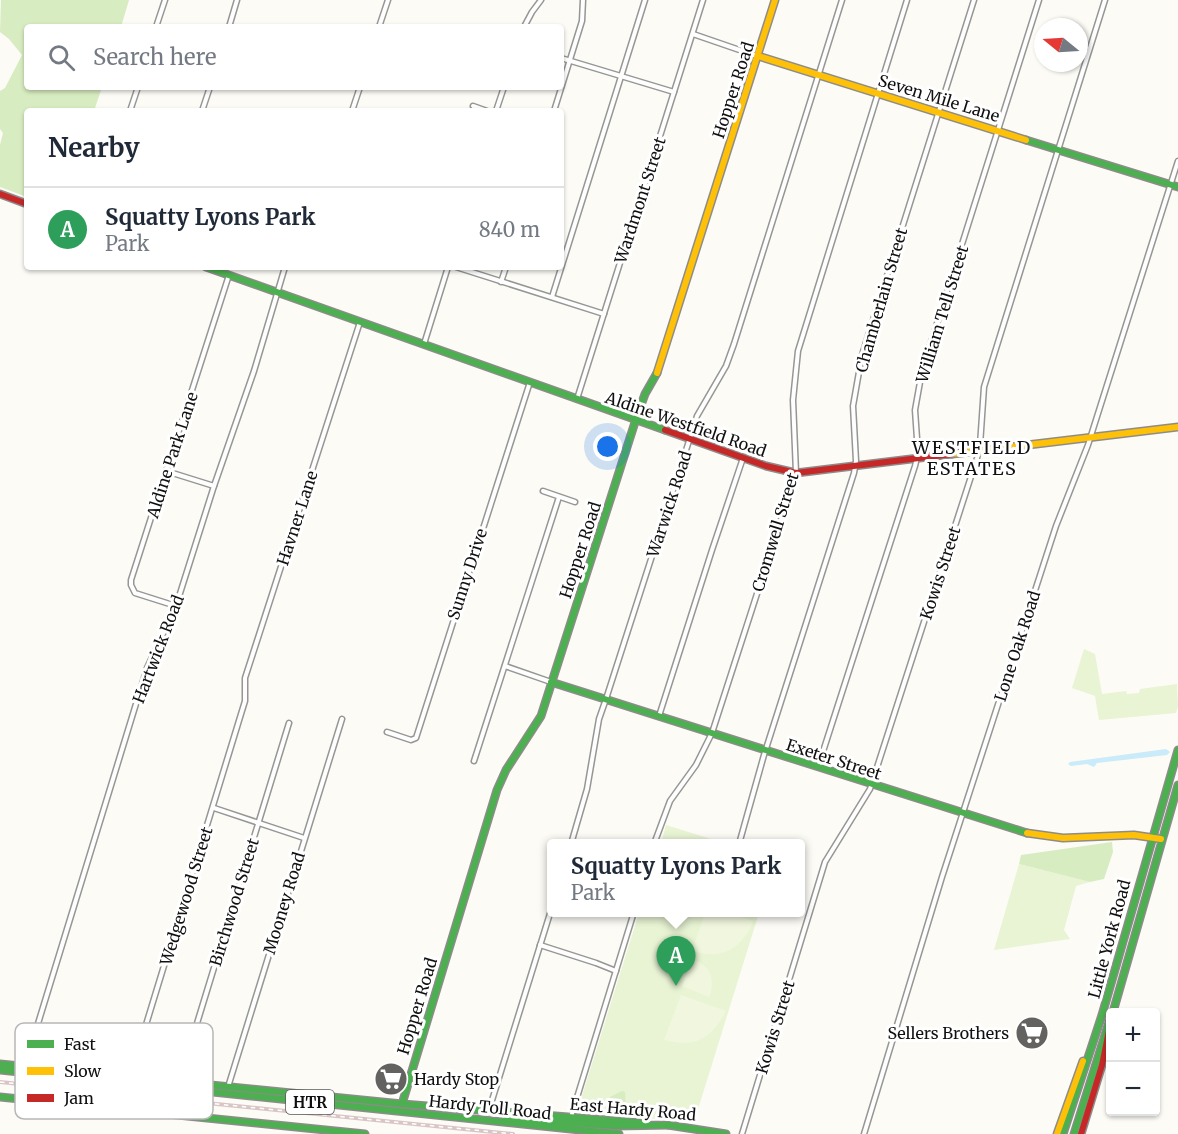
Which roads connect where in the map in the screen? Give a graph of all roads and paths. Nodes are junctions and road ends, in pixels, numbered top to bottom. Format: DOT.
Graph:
graph roads {
  1 [pos="165,0"];
  2 [pos="237,0"];
  3 [pos="388,0"];
  4 [pos="541,0"];
  5 [pos="583,0"];
  6 [pos="645,0"];
  7 [pos="703,0"];
  8 [pos="776,0"];
  9 [pos="842,0"];
  10 [pos="907,0"];
  11 [pos="974,0"];
  12 [pos="1039,0"];
  13 [pos="1106,0"];
  14 [pos="157,24"];
  15 [pos="230,24"];
  16 [pos="380,24"];
  17 [pos="526,24"];
  18 [pos="693,34"];
  19 [pos="758,56"];
  20 [pos="564,59"];
  21 [pos="570,61"];
  22 [pos="818,74"];
  23 [pos="622,77"];
  24 [pos="564,80"];
  25 [pos="137,90"];
  26 [pos="209,90"];
  27 [pos="359,90"];
  28 [pos="503,90"];
  29 [pos="561,90"];
  30 [pos="674,92"];
  31 [pos="878,93"];
  32 [pos="473,106"];
  33 [pos="131,108"];
  34 [pos="203,108"];
  35 [pos="353,108"];
  36 [pos="479,108"];
  37 [pos="497,108"];
  38 [pos="555,108"];
  39 [pos="939,113"];
  40 [pos="998,131"];
  41 [pos="1059,150"];
  42 [pos="1178,162"];
  43 [pos="1170,185"];
  44 [pos="1178,187"];
  45 [pos="0,194"];
  46 [pos="24,203"];
  47 [pos="564,259"];
  48 [pos="215,270"];
  49 [pos="284,270"];
  50 [pos="447,270"];
  51 [pos="465,270"];
  52 [pos="505,270"];
  53 [pos="561,270"];
  54 [pos="229,275"];
  55 [pos="501,282"];
  56 [pos="277,293"];
  57 [pos="552,297"];
  58 [pos="604,314"];
  59 [pos="360,322"];
  60 [pos="423,344"];
  61 [pos="530,382"];
  62 [pos="576,400"];
  63 [pos="636,419"];
  64 [pos="1178,427"];
  65 [pos="1091,437"];
  66 [pos="690,439"];
  67 [pos="979,451"];
  68 [pos="743,458"];
  69 [pos="917,459"];
  70 [pos="855,467"];
  71 [pos="166,471"];
  72 [pos="796,473"];
  73 [pos="214,486"];
  74 [pos="543,491"];
  75 [pos="559,497"];
  76 [pos="575,502"];
  77 [pos="176,606"];
  78 [pos="505,666"];
  79 [pos="551,682"];
  80 [pos="606,699"];
  81 [pos="241,714"];
  82 [pos="659,716"];
  83 [pos="342,719"];
  84 [pos="289,723"];
  85 [pos="387,732"];
  86 [pos="712,733"];
  87 [pos="1178,750"];
  88 [pos="765,751"];
  89 [pos="474,760"];
  90 [pos="818,767"];
  91 [pos="872,785"];
  92 [pos="1178,785"];
  93 [pos="1177,793"];
  94 [pos="213,808"];
  95 [pos="962,814"];
  96 [pos="258,823"];
  97 [pos="304,838"];
  98 [pos="572,839"];
  99 [pos="656,839"];
  100 [pos="740,839"];
  101 [pos="1152,839"];
  102 [pos="1161,839"];
  103 [pos="1134,899"];
  104 [pos="1144,902"];
  105 [pos="549,917"];
  106 [pos="632,917"];
  107 [pos="540,945"];
  108 [pos="616,971"];
  109 [pos="1105,1004"];
  110 [pos="1111,1008"];
  111 [pos="1115,1008"];
  112 [pos="1102,1015"];
  113 [pos="38,1023"];
  114 [pos="147,1023"];
  115 [pos="197,1023"];
  116 [pos="1106,1032"];
  117 [pos="1106,1046"];
  118 [pos="0,1064"];
  119 [pos="15,1065"];
  120 [pos="0,1070"];
  121 [pos="15,1072"];
  122 [pos="213,1085"];
  123 [pos="228,1087"];
  124 [pos="213,1092"];
  125 [pos="0,1097"];
  126 [pos="15,1099"];
  127 [pos="402,1104"];
  128 [pos="489,1110"];
  129 [pos="571,1117"];
  130 [pos="213,1119"];
  131 [pos="474,1119"];
  132 [pos="670,1125"];
  133 [pos="365,1134"];
  134 [pos="620,1134"];
  135 [pos="726,1134"];
  136 [pos="742,1134"];
  137 [pos="864,1134"];
  138 [pos="1057,1134"];
  139 [pos="1063,1134"];
  140 [pos="1074,1134"];
  141 [pos="1081,1134"];
  1 -- 14 [label="street"];
  2 -- 15 [label="street"];
  3 -- 16 [label="street"];
  4 -- 17 [label="street"];
  5 -- 21 [label="street"];
  6 -- 23 [label="street"];
  7 -- 18 [label="street, Wardmont Street"];
  8 -- 19 [label="main road, Hopper Road"];
  9 -- 22 [label="street, Warwick Road"];
  10 -- 31 [label="street, Cromwell Street"];
  11 -- 39 [label="street, Chamberlain Street"];
  12 -- 40 [label="street, William Tell Street"];
  13 -- 41 [label="street, Kowis Street"];
  18 -- 19 [label="street, Seven Mile Lane"];
  18 -- 30 [label="street, Wardmont Street"];
  19 -- 22 [label="main road, Seven Mile Lane"];
  19 -- 63 [label="main road, Hopper Road"];
  20 -- 21 [label="street"];
  21 -- 23 [label="street"];
  21 -- 24 [label="street"];
  22 -- 31 [label="main road, Seven Mile Lane"];
  22 -- 66 [label="street, Warwick Road"];
  23 -- 30 [label="street"];
  23 -- 47 [label="street"];
  25 -- 33 [label="street"];
  26 -- 34 [label="street"];
  27 -- 35 [label="street"];
  28 -- 37 [label="street"];
  29 -- 38 [label="street"];
  30 -- 58 [label="street, Wardmont Street"];
  31 -- 39 [label="main road, Seven Mile Lane"];
  31 -- 72 [label="street, Cromwell Street"];
  32 -- 36 [label="street"];
  39 -- 40 [label="main road, Seven Mile Lane"];
  39 -- 70 [label="street, Chamberlain Street"];
  40 -- 41 [label="main road, Seven Mile Lane"];
  40 -- 69 [label="street, William Tell Street"];
  41 -- 43 [label="main road, Seven Mile Lane"];
  41 -- 67 [label="street, Kowis Street"];
  42 -- 43 [label="street, Lone Oak Road"];
  43 -- 44 [label="main road, Seven Mile Lane"];
  43 -- 65 [label="street, Lone Oak Road"];
  45 -- 46 [label="main road"];
  48 -- 54 [label="main road, Aldine Westfield Road"];
  49 -- 56 [label="street, Hartwick Road"];
  50 -- 60 [label="street"];
  51 -- 55 [label="street"];
  52 -- 55 [label="street"];
  53 -- 57 [label="street"];
  54 -- 56 [label="main road, Aldine Westfield Road"];
  54 -- 71 [label="street, Aldine Park Lane"];
  55 -- 57 [label="street"];
  56 -- 59 [label="main road, Aldine Westfield Road"];
  56 -- 73 [label="street, Hartwick Road"];
  57 -- 58 [label="street"];
  58 -- 62 [label="street, Wardmont Street"];
  59 -- 60 [label="main road, Aldine Westfield Road"];
  59 -- 81 [label="street, Havner Lane"];
  60 -- 61 [label="main road, Aldine Westfield Road"];
  61 -- 62 [label="main road, Aldine Westfield Road"];
  61 -- 85 [label="street, Sunny Drive"];
  62 -- 63 [label="main road, Aldine Westfield Road"];
  63 -- 66 [label="main road, Aldine Westfield Road"];
  63 -- 79 [label="main road, Hopper Road"];
  64 -- 65 [label="main road, Aldine Westfield Road"];
  65 -- 67 [label="main road, Aldine Westfield Road"];
  65 -- 95 [label="street, Lone Oak Road"];
  66 -- 68 [label="main road, Aldine Westfield Road"];
  66 -- 80 [label="street, Warwick Road"];
  67 -- 69 [label="main road, Aldine Westfield Road"];
  67 -- 91 [label="street, Kowis Street"];
  68 -- 72 [label="main road, Aldine Westfield Road"];
  68 -- 82 [label="street"];
  69 -- 70 [label="main road, Aldine Westfield Road"];
  69 -- 90 [label="street, William Tell Street"];
  70 -- 72 [label="main road, Aldine Westfield Road"];
  70 -- 88 [label="street, Chamberlain Street"];
  71 -- 73 [label="street"];
  71 -- 77 [label="street, Aldine Park Lane"];
  72 -- 86 [label="street, Cromwell Street"];
  73 -- 77 [label="street, Hartwick Road"];
  74 -- 75 [label="street"];
  75 -- 76 [label="street"];
  75 -- 78 [label="street"];
  77 -- 113 [label="street, Hartwick Road"];
  78 -- 79 [label="street, Exeter Street"];
  78 -- 89 [label="street"];
  79 -- 80 [label="main road, Exeter Street"];
  79 -- 127 [label="main road, Hopper Road"];
  80 -- 82 [label="main road, Exeter Street"];
  80 -- 98 [label="street, Warwick Road"];
  81 -- 94 [label="street, Wedgewood Street"];
  82 -- 86 [label="main road, Exeter Street"];
  83 -- 97 [label="street, Mooney Road"];
  84 -- 96 [label="street, Birchwood Street"];
  86 -- 88 [label="main road, Exeter Street"];
  86 -- 99 [label="street, Cromwell Street"];
  87 -- 101 [label="main road, Little York Road"];
  88 -- 90 [label="main road, Exeter Street"];
  88 -- 100 [label="street, Chamberlain Street"];
  90 -- 91 [label="main road, Exeter Street"];
  91 -- 95 [label="main road, Exeter Street"];
  91 -- 136 [label="street, Kowis Street"];
  92 -- 93 [label="main road, Little York Road"];
  93 -- 102 [label="main road, Little York Road"];
  94 -- 96 [label="street"];
  94 -- 114 [label="street, Wedgewood Street"];
  95 -- 101 [label="main road, Exeter Street"];
  95 -- 137 [label="street, Lone Oak Road"];
  96 -- 97 [label="street"];
  96 -- 115 [label="street, Birchwood Street"];
  97 -- 123 [label="street, Mooney Road"];
  101 -- 102 [label="main road, Exeter Street"];
  101 -- 103 [label="main road, Little York Road"];
  102 -- 104 [label="main road, Little York Road"];
  103 -- 104 [label="main road"];
  103 -- 109 [label="main road, Little York Road"];
  104 -- 111 [label="main road, Little York Road"];
  105 -- 107 [label="street"];
  106 -- 108 [label="street"];
  107 -- 108 [label="street"];
  107 -- 128 [label="street"];
  108 -- 129 [label="street"];
  109 -- 110 [label="main road"];
  109 -- 112 [label="main road, Little York Road"];
  112 -- 138 [label="main road"];
  112 -- 139 [label="main road, Little York Road"];
  116 -- 140 [label="main road, Little York Road"];
  117 -- 141 [label="main road"];
  118 -- 119 [label="main road, East Hardy Road"];
  120 -- 121 [label="main road, Hardy Toll Road / HTR"];
  122 -- 123 [label="main road, East Hardy Road"];
  123 -- 127 [label="main road, East Hardy Road"];
  124 -- 131 [label="main road, Hardy Toll Road / HTR"];
  125 -- 126 [label="main road, HTR"];
  127 -- 128 [label="main road, East Hardy Road"];
  128 -- 129 [label="main road, East Hardy Road"];
  129 -- 132 [label="main road, East Hardy Road"];
  130 -- 133 [label="main road, HTR"];
  131 -- 132 [label="main road"];
  131 -- 134 [label="main road, Hardy Toll Road / HTR"];
  132 -- 135 [label="main road, East Hardy Road"];
}
